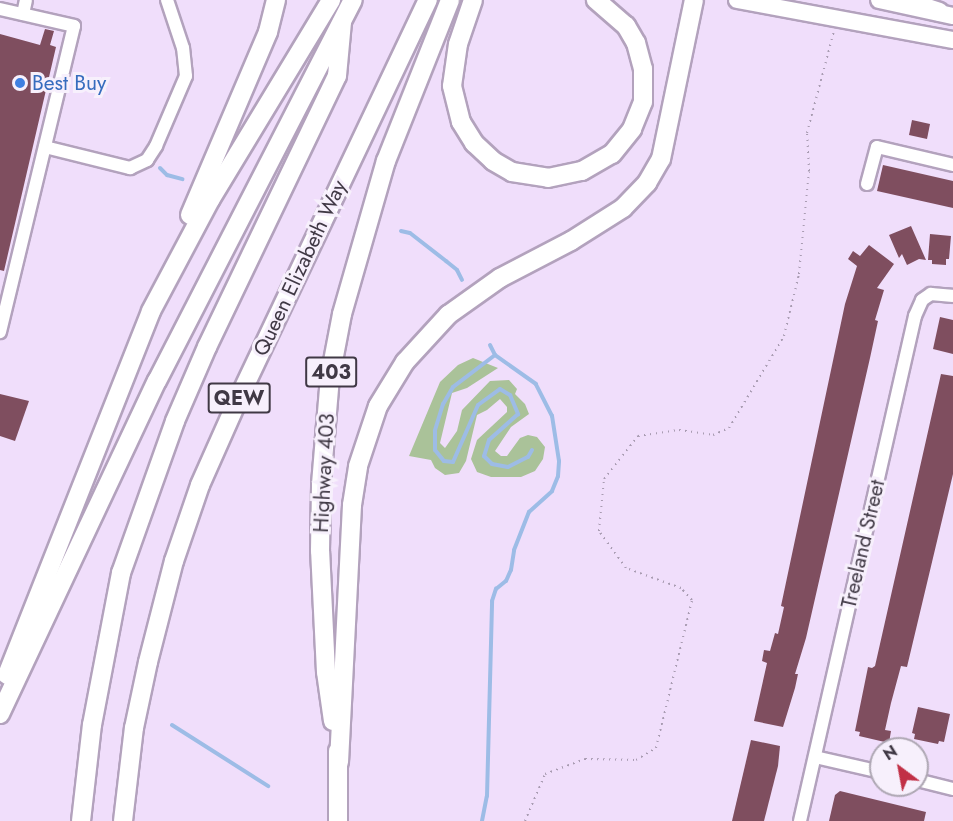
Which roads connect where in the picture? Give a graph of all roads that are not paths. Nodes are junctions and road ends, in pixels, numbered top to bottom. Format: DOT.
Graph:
graph roads {
  1 [pos="26,0"];
  2 [pos="167,0"];
  3 [pos="276,0"];
  4 [pos="331,0"];
  5 [pos="353,0"];
  6 [pos="428,0"];
  7 [pos="450,0"];
  8 [pos="473,0"];
  9 [pos="596,0"];
  10 [pos="694,0"];
  11 [pos="737,0"];
  12 [pos="879,0"];
  13 [pos="903,0"];
  14 [pos="0,9"];
  15 [pos="23,14"];
  16 [pos="946,14"];
  17 [pos="342,22"];
  18 [pos="953,40"];
  19 [pos="45,147"];
  20 [pos="953,165"];
  21 [pos="867,184"];
  22 [pos="953,297"];
  23 [pos="151,311"];
  24 [pos="0,332"];
  25 [pos="0,693"];
  26 [pos="0,714"];
  27 [pos="815,757"];
  28 [pos="339,762"];
  29 [pos="869,769"];
  30 [pos="929,783"];
  31 [pos="953,789"];
  32 [pos="81,821"];
  33 [pos="123,821"];
  34 [pos="338,821"];
  35 [pos="800,821"];
  1 -- 15 [label="street"];
  2 -- 19 [label="street"];
  3 -- 23 [label="highway"];
  4 -- 23 [label="highway"];
  5 -- 17 [label="highway, QEW"];
  6 -- 33 [label="highway, Queen Elizabeth Way / QEW"];
  7 -- 28 [label="highway, Highway 403 / 403"];
  8 -- 9 [label="highway"];
  10 -- 28 [label="highway"];
  11 -- 18 [label="main road"];
  12 -- 16 [label="main road"];
  13 -- 16 [label="highway"];
  14 -- 15 [label="street"];
  15 -- 19 [label="street"];
  17 -- 26 [label="highway"];
  17 -- 32 [label="highway, QEW"];
  19 -- 24 [label="street"];
  20 -- 21 [label="street"];
  22 -- 27 [label="street, Treeland Street"];
  23 -- 25 [label="highway"];
  27 -- 29 [label="street"];
  27 -- 35 [label="street, Treeland Street"];
  28 -- 34 [label="highway, Highway 403 / 403"];
  30 -- 31 [label="street"];
}
